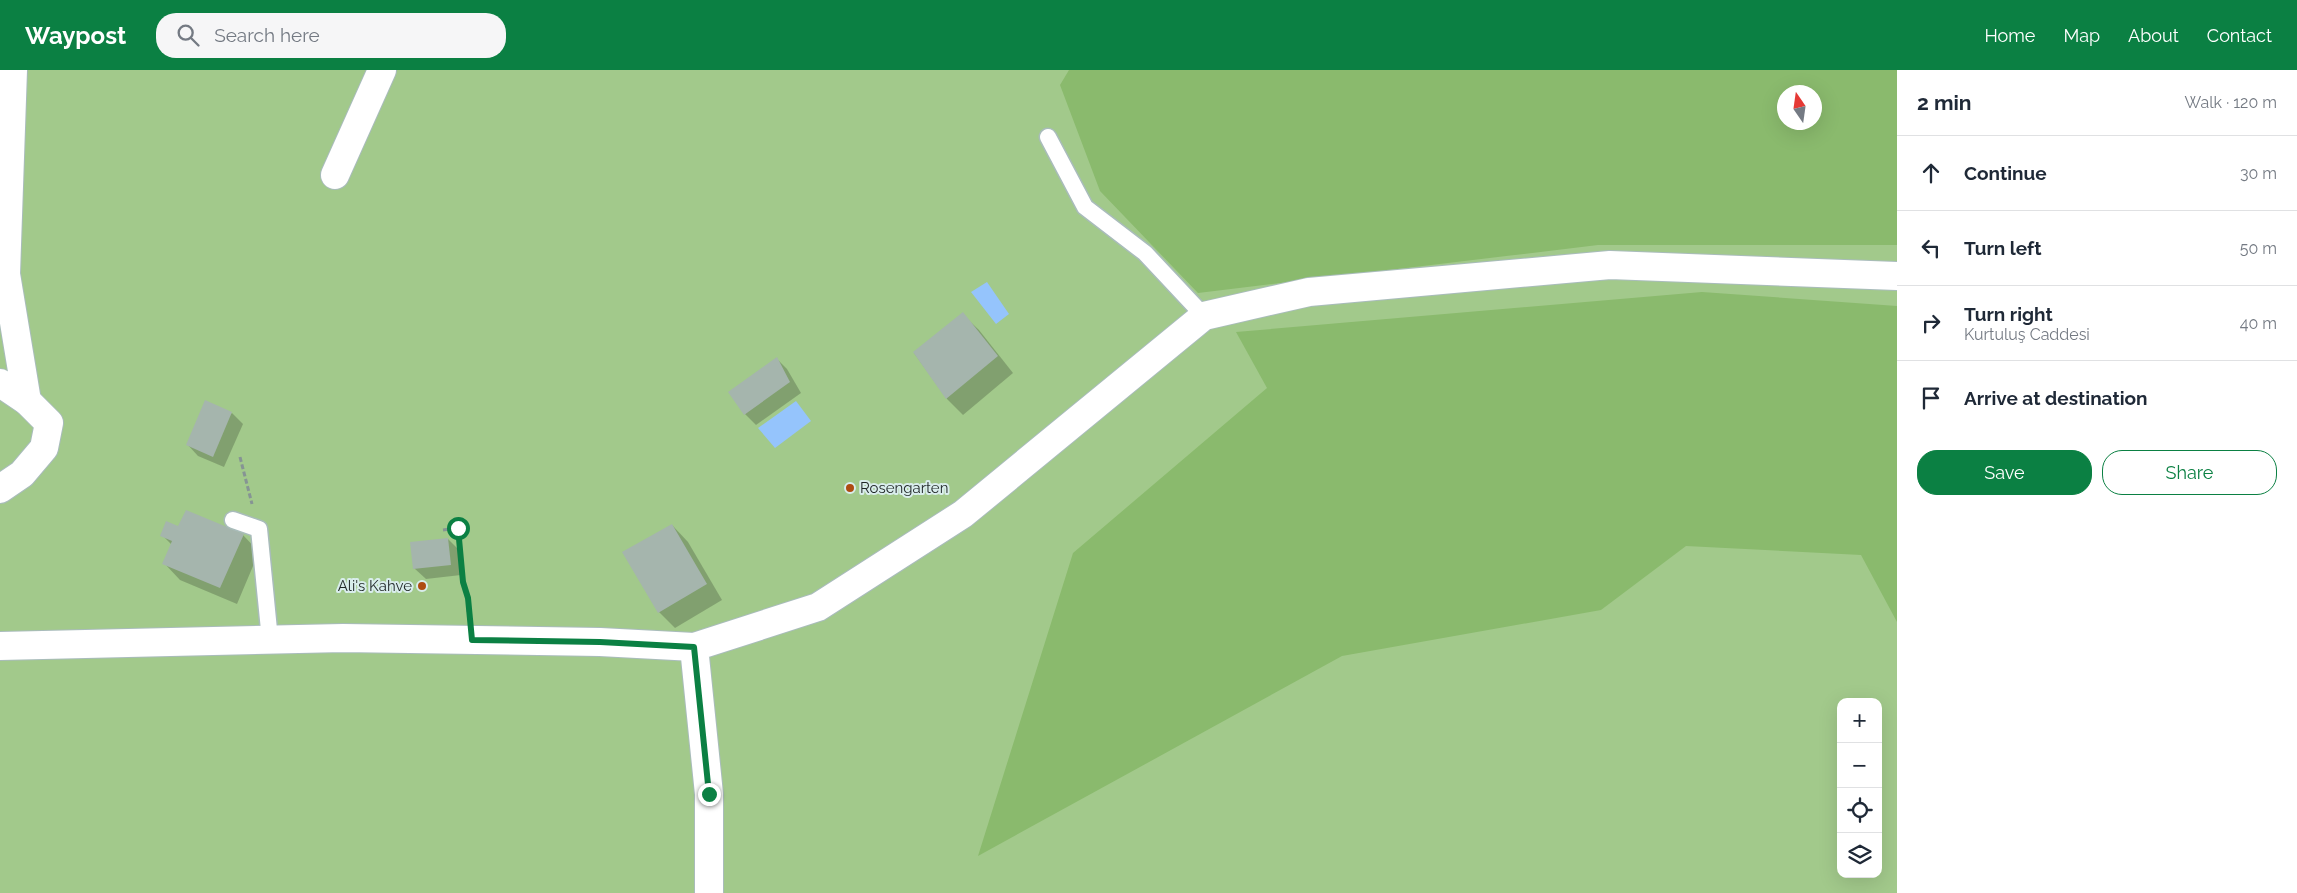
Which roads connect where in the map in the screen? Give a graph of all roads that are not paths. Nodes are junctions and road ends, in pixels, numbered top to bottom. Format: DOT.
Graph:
graph roads {
  1 [pos="13,70"];
  2 [pos="382,70"];
  3 [pos="1048,137"];
  4 [pos="335,175"];
  5 [pos="1897,276"];
  6 [pos="1204,316"];
  7 [pos="0,383"];
  8 [pos="27,401"];
  9 [pos="0,489"];
  10 [pos="233,520"];
  11 [pos="270,640"];
  12 [pos="0,646"];
  13 [pos="694,647"];
  14 [pos="709,893"];
  1 -- 8 [label="street"];
  2 -- 4 [label="street"];
  3 -- 6 [label="lane"];
  5 -- 6 [label="street"];
  6 -- 13 [label="street"];
  7 -- 8 [label="street"];
  8 -- 9 [label="street"];
  10 -- 11 [label="lane"];
  11 -- 12 [label="street"];
  11 -- 13 [label="street"];
  13 -- 14 [label="street"];
}
